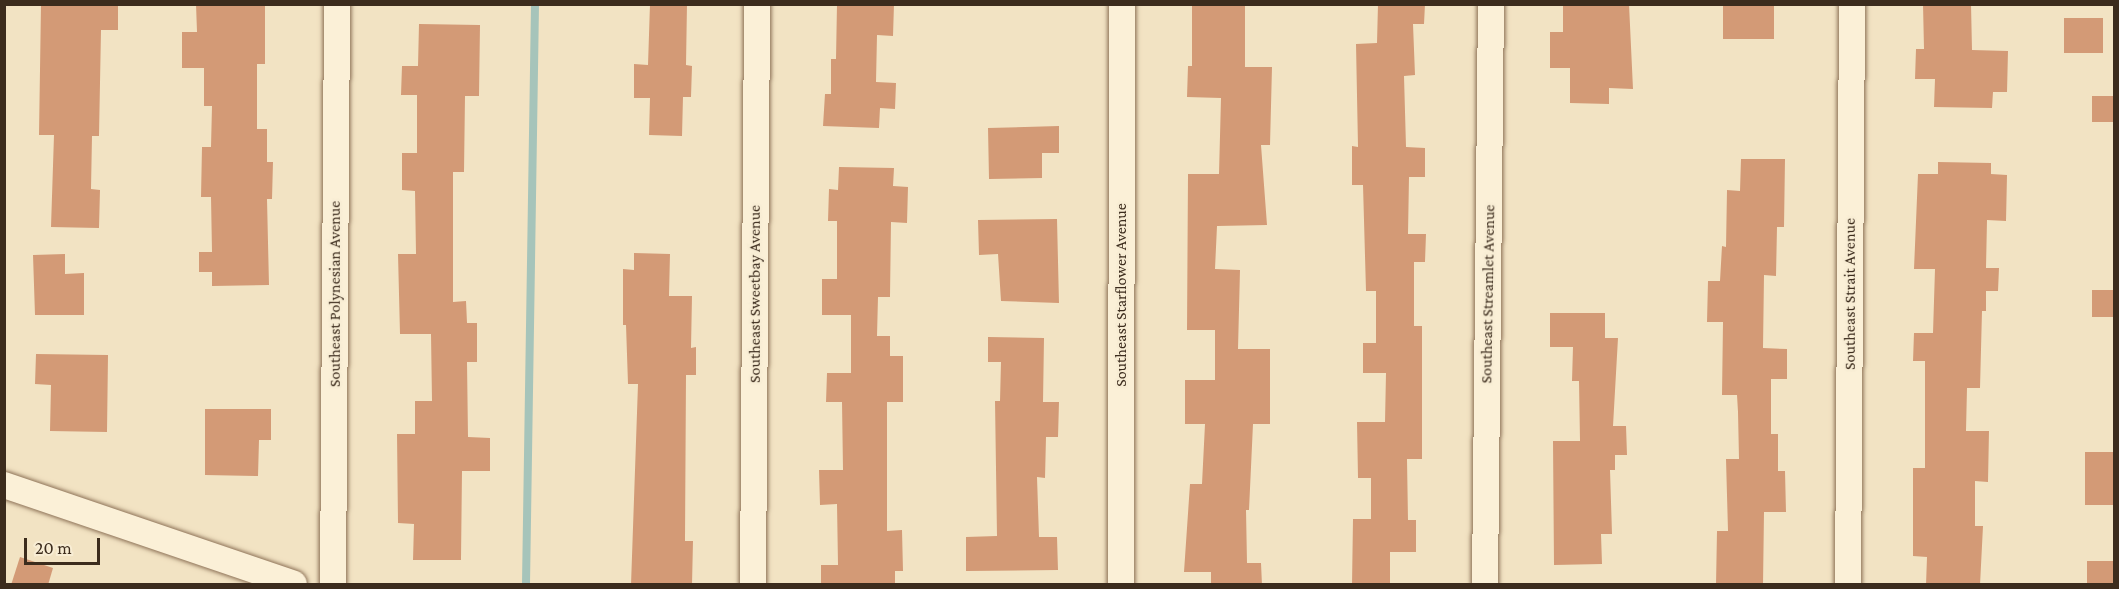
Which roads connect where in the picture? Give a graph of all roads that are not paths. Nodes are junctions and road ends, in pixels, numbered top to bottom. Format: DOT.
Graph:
graph roads {
  1 [pos="337,4"];
  2 [pos="757,4"];
  3 [pos="1122,4"];
  4 [pos="1491,4"];
  5 [pos="1852,4"];
  6 [pos="4,485"];
  7 [pos="294,585"];
  8 [pos="333,585"];
  9 [pos="753,585"];
  10 [pos="1121,585"];
  11 [pos="1485,585"];
  12 [pos="1848,585"];
  1 -- 8 [label="street, Southeast Polynesian Avenue"];
  2 -- 9 [label="street, Southeast Sweetbay Avenue"];
  3 -- 10 [label="street, Southeast Starflower Avenue"];
  4 -- 11 [label="street, Southeast Streamlet Avenue"];
  5 -- 12 [label="street, Southeast Strait Avenue"];
  6 -- 7 [label="street"];
}
